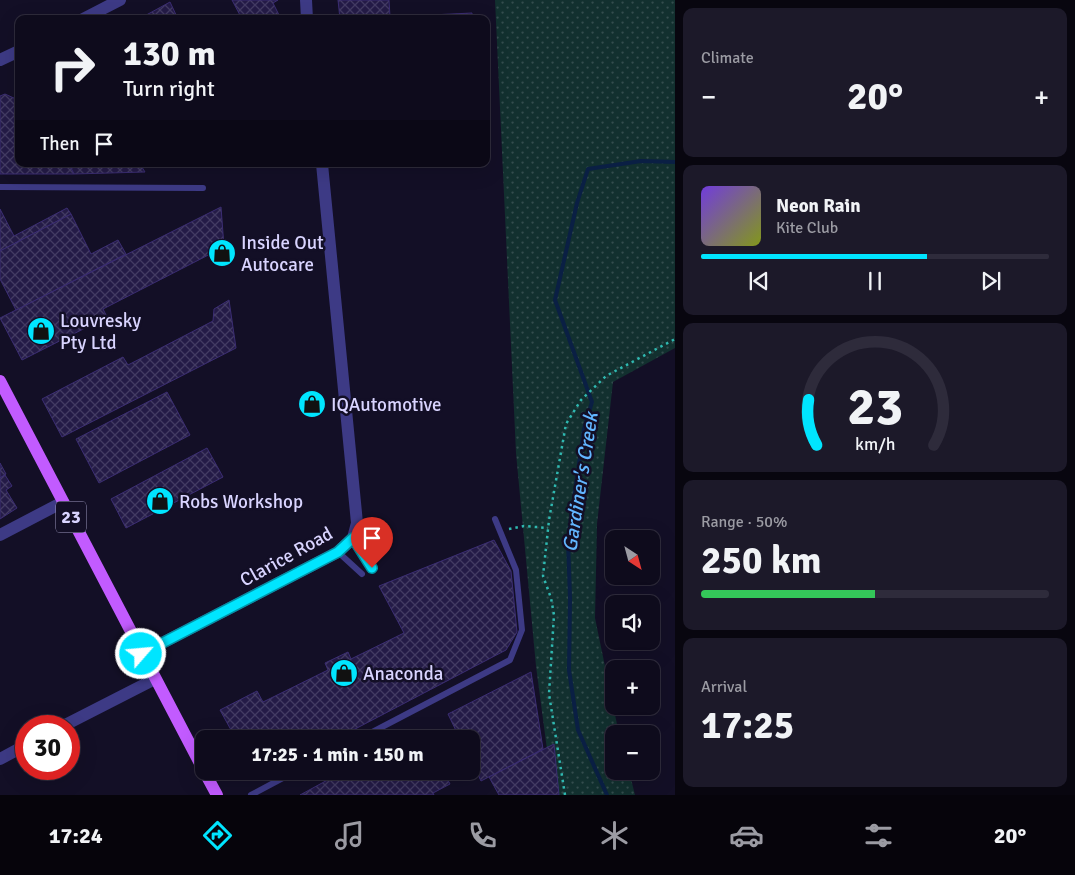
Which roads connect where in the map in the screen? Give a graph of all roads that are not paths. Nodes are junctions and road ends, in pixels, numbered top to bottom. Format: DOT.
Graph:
graph roads {
  1 [pos="120,0"];
  2 [pos="306,0"];
  3 [pos="91,15"];
  4 [pos="307,15"];
  5 [pos="15,53"];
  6 [pos="0,60"];
  7 [pos="322,167"];
  8 [pos="0,187"];
  9 [pos="203,188"];
  10 [pos="0,380"];
  11 [pos="63,502"];
  12 [pos="495,519"];
  13 [pos="0,534"];
  14 [pos="353,538"];
  15 [pos="338,552"];
  16 [pos="372,568"];
  17 [pos="362,574"];
  18 [pos="141,654"];
  19 [pos="155,679"];
  20 [pos="80,717"];
  21 [pos="375,730"];
  22 [pos="15,751"];
  23 [pos="195,754"];
  24 [pos="0,759"];
  25 [pos="208,780"];
  26 [pos="279,780"];
  27 [pos="216,795"];
  28 [pos="251,795"];
  1 -- 3 [label="street"];
  2 -- 4 [label="street"];
  5 -- 6 [label="street"];
  7 -- 14 [label="street, Clarice Road"];
  8 -- 9 [label="lane"];
  10 -- 11 [label="main road, 23"];
  11 -- 13 [label="street"];
  11 -- 18 [label="main road, 23"];
  12 -- 21 [label="lane"];
  14 -- 15 [label="street, Clarice Road"];
  14 -- 16 [label="lane"];
  15 -- 17 [label="lane"];
  15 -- 18 [label="street, Clarice Road"];
  18 -- 19 [label="main road, 23"];
  19 -- 20 [label="street"];
  19 -- 23 [label="main road, 23"];
  22 -- 24 [label="street"];
  25 -- 27 [label="main road, 23"];
  26 -- 28 [label="lane"];
}
